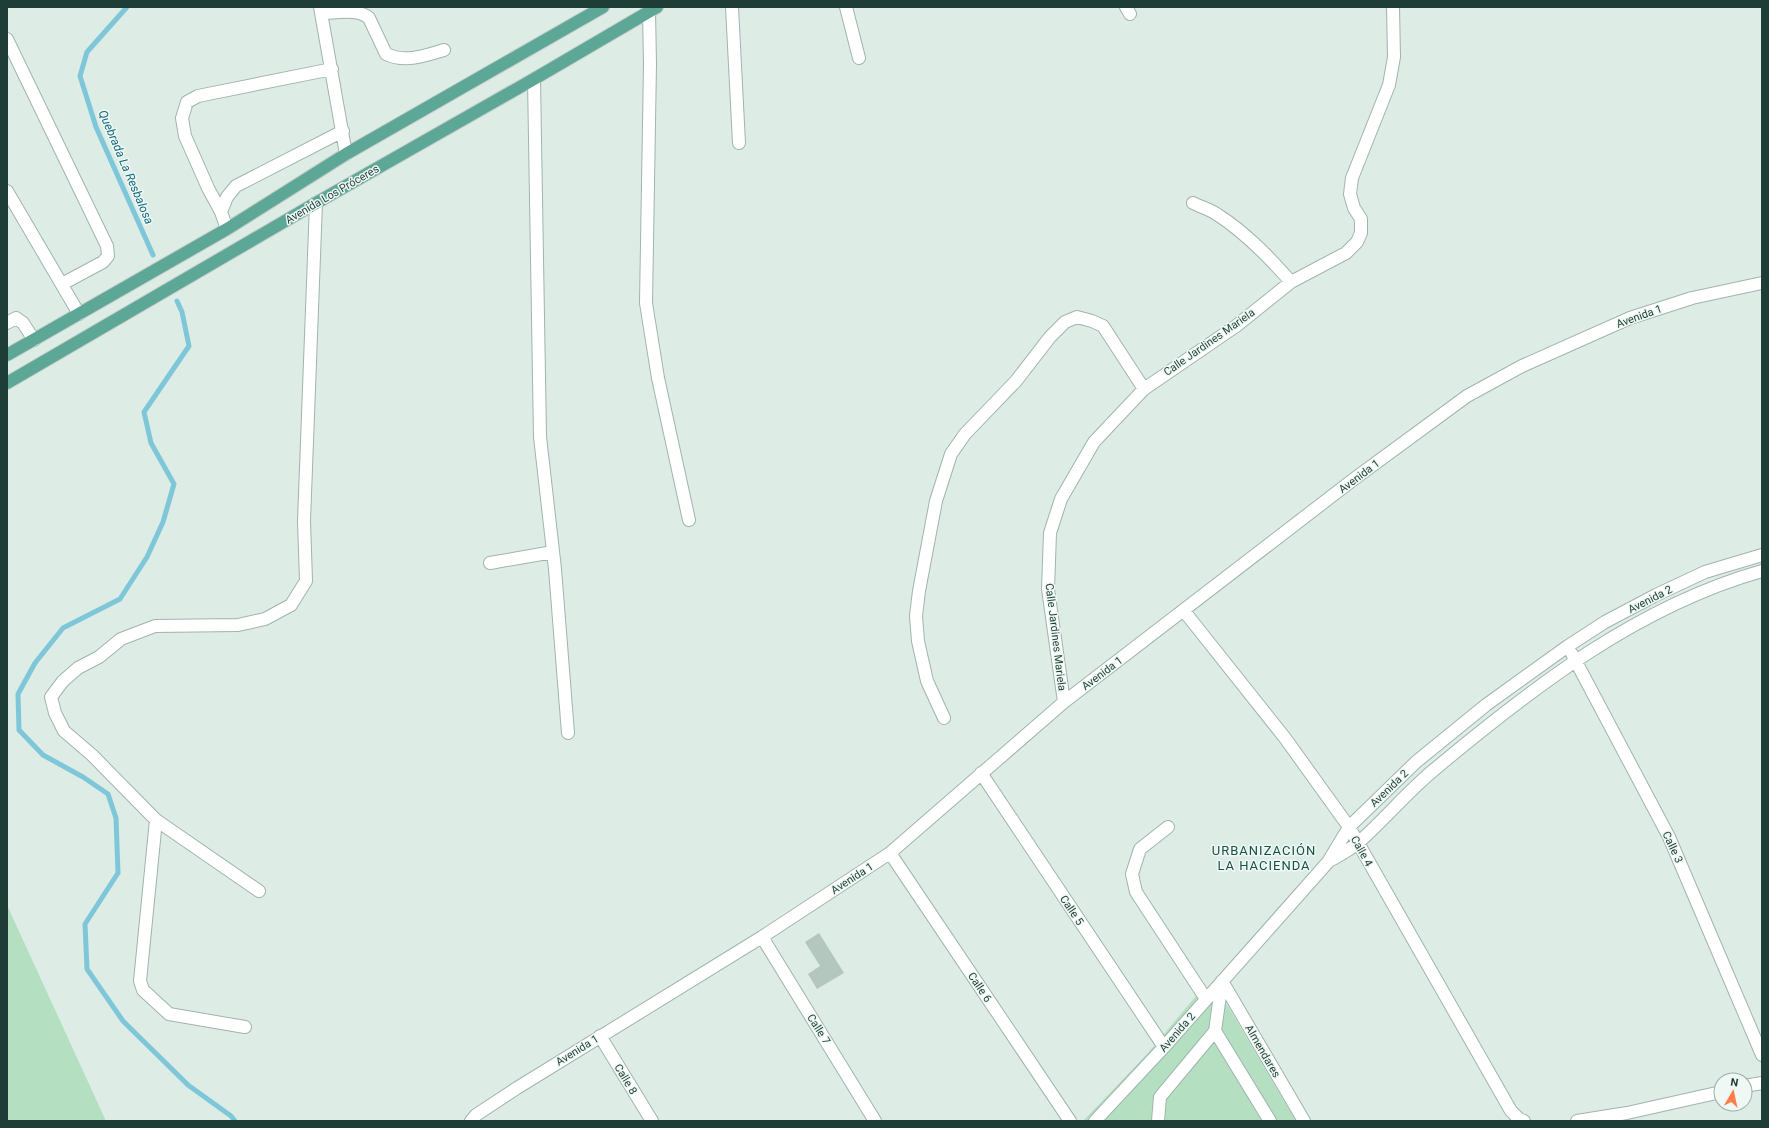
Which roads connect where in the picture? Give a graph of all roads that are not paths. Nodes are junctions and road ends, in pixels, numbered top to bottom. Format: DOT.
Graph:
graph roads {
  1 [pos="732,7"];
  2 [pos="846,7"];
  3 [pos="1393,7"];
  4 [pos="597,9"];
  5 [pos="653,9"];
  6 [pos="321,10"];
  7 [pos="7,39"];
  8 [pos="444,50"];
  9 [pos="859,58"];
  10 [pos="332,69"];
  11 [pos="534,79"];
  12 [pos="343,131"];
  13 [pos="739,143"];
  14 [pos="346,154"];
  15 [pos="7,191"];
  16 [pos="316,203"];
  17 [pos="1193,204"];
  18 [pos="222,212"];
  19 [pos="227,229"];
  20 [pos="1291,282"];
  21 [pos="1762,282"];
  22 [pos="62,284"];
  23 [pos="79,314"];
  24 [pos="7,323"];
  25 [pos="34,340"];
  26 [pos="7,355"];
  27 [pos="7,383"];
  28 [pos="1144,389"];
  29 [pos="689,520"];
  30 [pos="553,552"];
  31 [pos="1762,555"];
  32 [pos="490,563"];
  33 [pos="1762,571"];
  34 [pos="1184,611"];
  35 [pos="1568,646"];
  36 [pos="1575,660"];
  37 [pos="1064,702"];
  38 [pos="944,718"];
  39 [pos="568,733"];
  40 [pos="981,773"];
  41 [pos="156,820"];
  42 [pos="1168,827"];
  43 [pos="1349,827"];
  44 [pos="1358,843"];
  45 [pos="890,853"];
  46 [pos="1328,862"];
  47 [pos="259,891"];
  48 [pos="762,937"];
  49 [pos="1222,981"];
  50 [pos="1206,999"];
  51 [pos="245,1027"];
  52 [pos="1215,1031"];
  53 [pos="600,1036"];
  54 [pos="1164,1047"];
  55 [pos="1762,1055"];
  56 [pos="1713,1094"];
  57 [pos="471,1121"];
  58 [pos="652,1121"];
  59 [pos="875,1121"];
  60 [pos="1070,1121"];
  61 [pos="1095,1121"];
  62 [pos="1158,1121"];
  63 [pos="1270,1121"];
  64 [pos="1304,1121"];
  65 [pos="1524,1121"];
  66 [pos="1577,1121"];
  1 -- 13 [label="street"];
  2 -- 9 [label="street"];
  3 -- 20 [label="street, Calle Jardines Mariela"];
  4 -- 14 [label="main road"];
  5 -- 11 [label="main road, Avenida Los Próceres"];
  5 -- 29 [label="street"];
  6 -- 8 [label="street"];
  6 -- 10 [label="street"];
  7 -- 22 [label="street"];
  10 -- 12 [label="street"];
  10 -- 18 [label="street"];
  11 -- 16 [label="main road, Avenida Los Próceres"];
  11 -- 30 [label="street"];
  12 -- 14 [label="street"];
  12 -- 18 [label="street"];
  14 -- 19 [label="main road"];
  15 -- 22 [label="street"];
  16 -- 27 [label="main road, Avenida Los Próceres"];
  16 -- 41 [label="street"];
  17 -- 20 [label="street"];
  18 -- 19 [label="street"];
  19 -- 23 [label="main road"];
  20 -- 28 [label="street, Calle Jardines Mariela"];
  21 -- 34 [label="street, Avenida 1"];
  22 -- 23 [label="street"];
  23 -- 25 [label="main road"];
  24 -- 25 [label="street"];
  25 -- 26 [label="main road"];
  28 -- 37 [label="street, Calle Jardines Mariela"];
  28 -- 38 [label="street"];
  30 -- 32 [label="street"];
  30 -- 39 [label="street"];
  31 -- 35 [label="street, Avenida 2"];
  33 -- 36 [label="street"];
  34 -- 37 [label="street, Avenida 1"];
  34 -- 43 [label="street, Calle 4"];
  35 -- 36 [label="street, Calle 3"];
  35 -- 43 [label="street, Avenida 2"];
  36 -- 44 [label="street"];
  36 -- 55 [label="street, Calle 3"];
  37 -- 40 [label="street, Avenida 1"];
  40 -- 45 [label="street, Avenida 1"];
  40 -- 54 [label="street, Calle 5"];
  41 -- 47 [label="street"];
  41 -- 51 [label="street"];
  42 -- 50 [label="street"];
  43 -- 44 [label="street, Calle 4"];
  43 -- 46 [label="street, Avenida 2"];
  44 -- 46 [label="street"];
  44 -- 65 [label="street, Calle 4"];
  45 -- 48 [label="street, Avenida 1"];
  45 -- 60 [label="street, Calle 6"];
  46 -- 49 [label="street, Avenida 2"];
  48 -- 53 [label="street, Avenida 1"];
  48 -- 59 [label="street, Calle 7"];
  49 -- 50 [label="street, Avenida 2"];
  49 -- 52 [label="street"];
  49 -- 64 [label="street, Almendares"];
  50 -- 54 [label="street, Avenida 2"];
  52 -- 62 [label="street"];
  52 -- 63 [label="street"];
  53 -- 57 [label="street, Avenida 1"];
  53 -- 58 [label="street, Calle 8"];
  54 -- 61 [label="street, Avenida 2"];
  56 -- 66 [label="street"];
}
